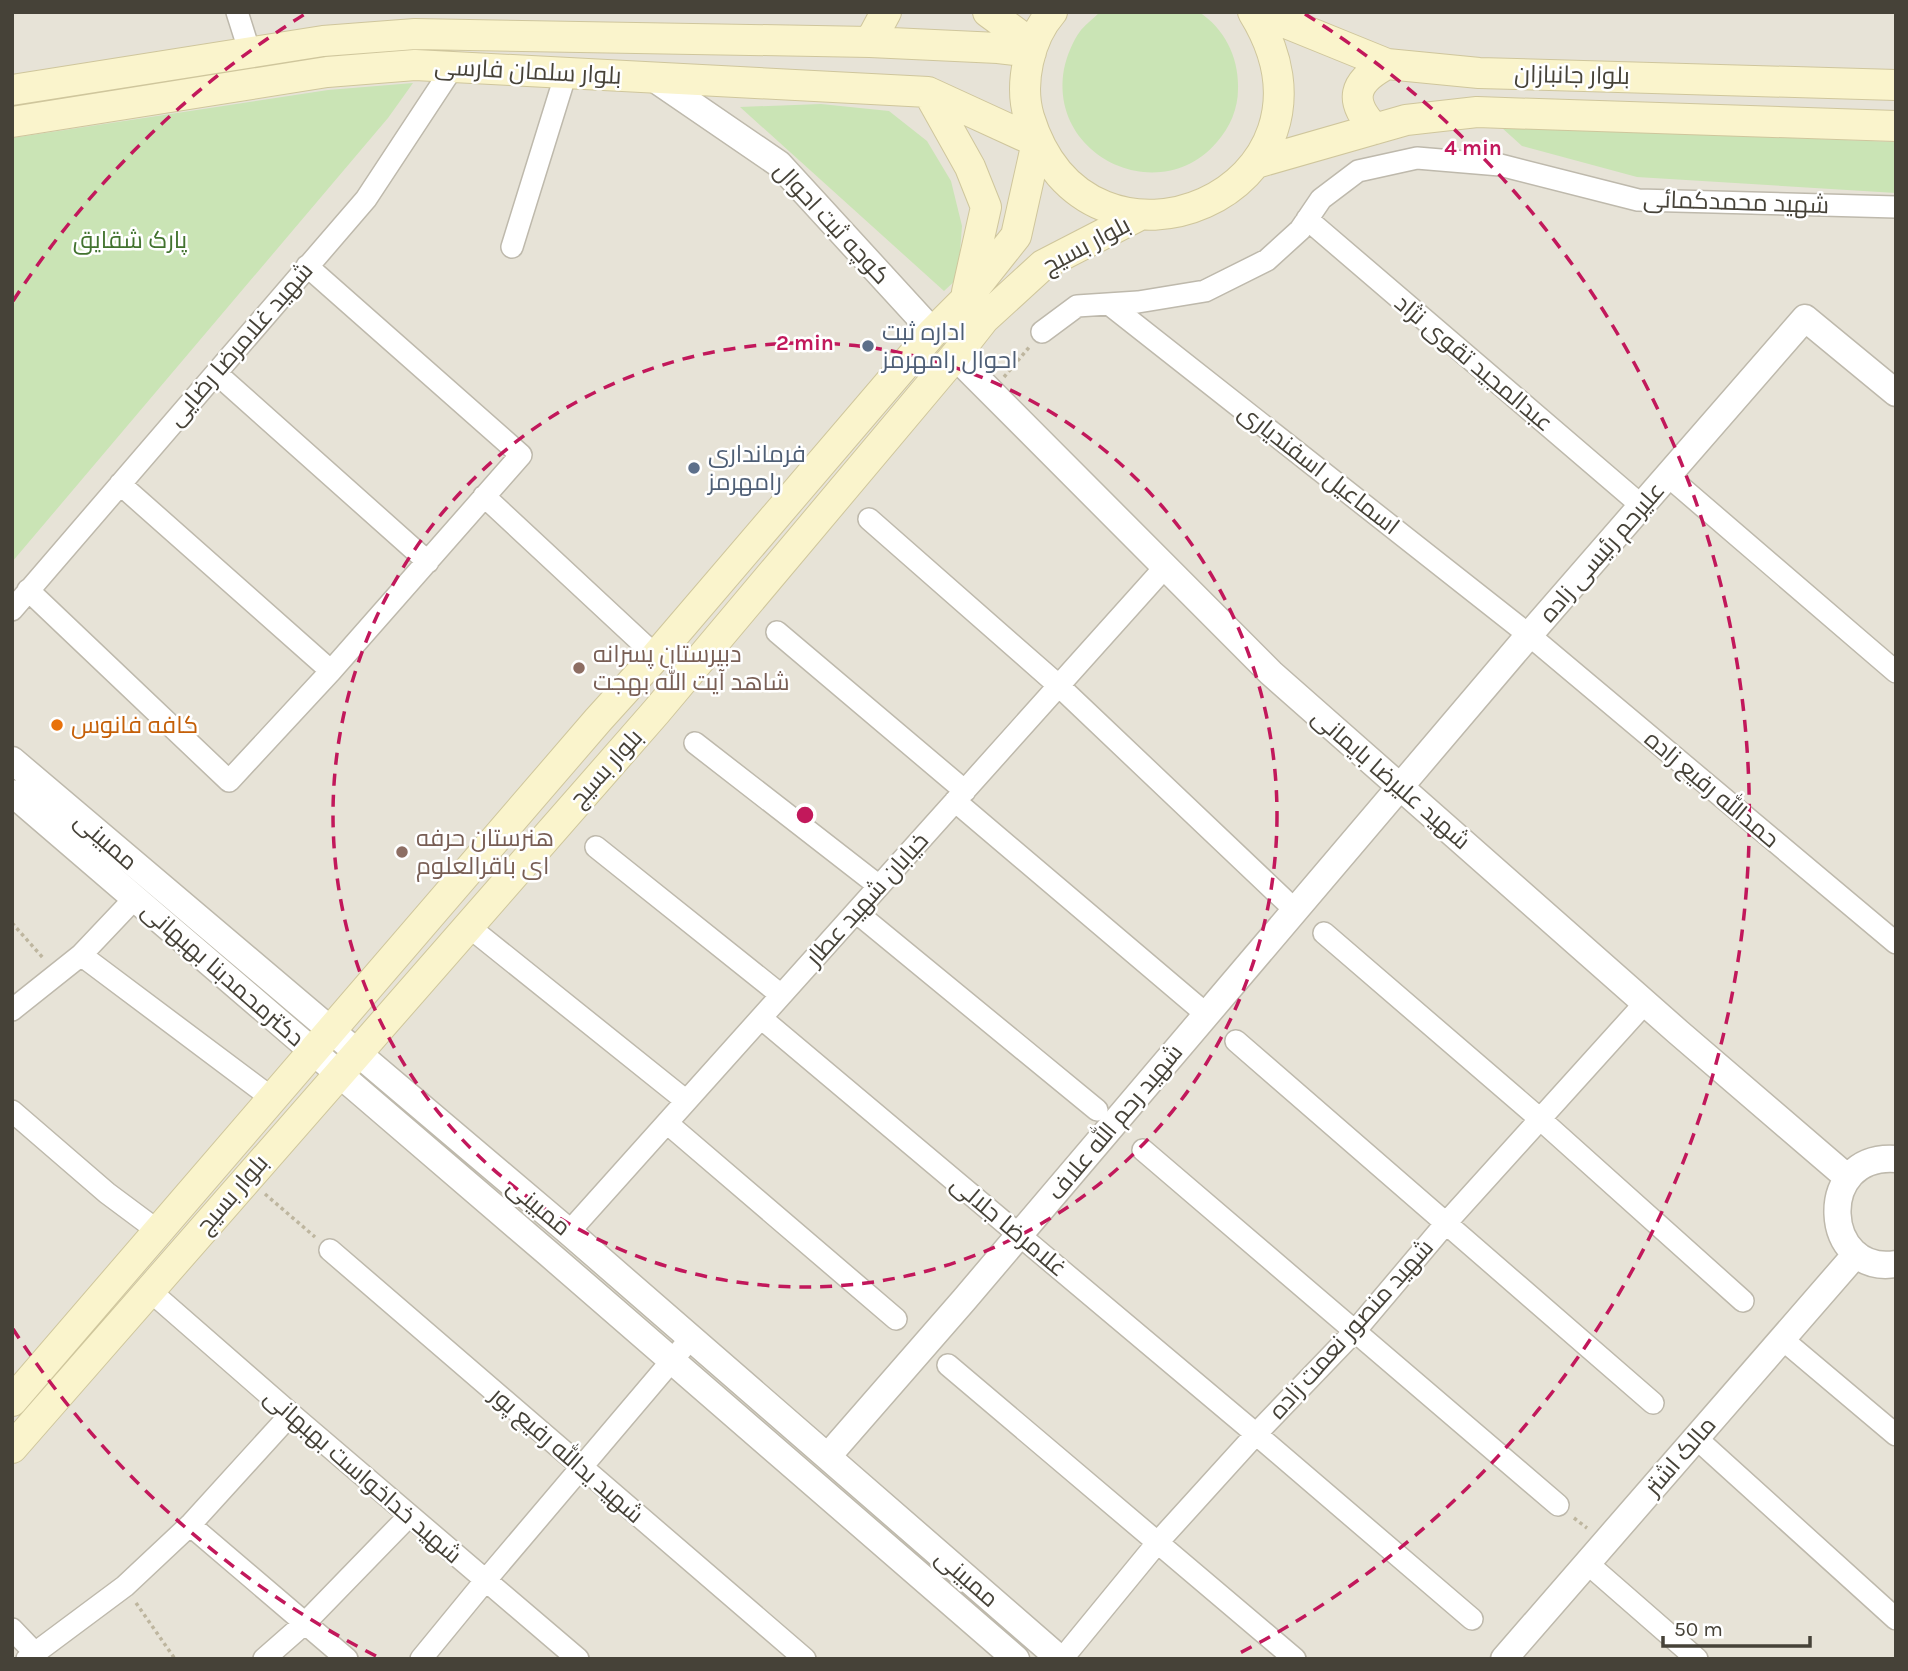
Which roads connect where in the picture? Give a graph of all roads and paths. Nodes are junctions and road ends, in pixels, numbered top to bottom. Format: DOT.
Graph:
graph roads {
  1 [pos="237,12"];
  2 [pos="886,12"];
  3 [pos="988,12"];
  4 [pos="1052,12"];
  5 [pos="1252,12"];
  6 [pos="1259,12"];
  7 [pos="870,42"];
  8 [pos="1032,49"];
  9 [pos="250,52"];
  10 [pos="1387,64"];
  11 [pos="453,67"];
  12 [pos="566,73"];
  13 [pos="652,77"];
  14 [pos="1896,85"];
  15 [pos="12,90"];
  16 [pos="928,92"];
  17 [pos="12,122"];
  18 [pos="1896,126"];
  19 [pos="1375,129"];
  20 [pos="1037,142"];
  21 [pos="1256,163"];
  22 [pos="1896,207"];
  23 [pos="1140,215"];
  24 [pos="1307,219"];
  25 [pos="1016,236"];
  26 [pos="512,247"];
  27 [pos="1042,264"];
  28 [pos="307,266"];
  29 [pos="966,299"];
  30 [pos="1109,304"];
  31 [pos="933,332"];
  32 [pos="1042,332"];
  33 [pos="955,356"];
  34 [pos="216,373"];
  35 [pos="992,392"];
  36 [pos="1896,393"];
  37 [pos="1668,477"];
  38 [pos="120,484"];
  39 [pos="484,496"];
  40 [pos="1642,506"];
  41 [pos="869,519"];
  42 [pos="428,562"];
  43 [pos="1166,566"];
  44 [pos="28,590"];
  45 [pos="12,610"];
  46 [pos="777,632"];
  47 [pos="1529,635"];
  48 [pos="656,656"];
  49 [pos="331,671"];
  50 [pos="1896,672"];
  51 [pos="1058,685"];
  52 [pos="598,720"];
  53 [pos="695,743"];
  54 [pos="626,745"];
  55 [pos="12,760"];
  56 [pos="1399,786"];
  57 [pos="12,793"];
  58 [pos="960,796"];
  59 [pos="596,847"];
  60 [pos="879,886"];
  61 [pos="135,898"];
  62 [pos="1295,910"];
  63 [pos="856,912"];
  64 [pos="12,923"];
  65 [pos="468,926"];
  66 [pos="1324,933"];
  67 [pos="1896,943"];
  68 [pos="81,955"];
  69 [pos="57,974"];
  70 [pos="781,995"];
  71 [pos="1645,1003"];
  72 [pos="12,1010"];
  73 [pos="1206,1014"];
  74 [pos="761,1018"];
  75 [pos="322,1040"];
  76 [pos="1236,1041"];
  77 [pos="348,1063"];
  78 [pos="273,1099"];
  79 [pos="685,1100"];
  80 [pos="1097,1110"];
  81 [pos="12,1111"];
  82 [pos="1540,1119"];
  83 [pos="667,1123"];
  84 [pos="1143,1150"];
  85 [pos="1896,1159"];
  86 [pos="247,1177"];
  87 [pos="1848,1178"];
  88 [pos="1447,1222"];
  89 [pos="158,1231"];
  90 [pos="569,1232"];
  91 [pos="1019,1235"];
  92 [pos="330,1250"];
  93 [pos="1856,1254"];
  94 [pos="1896,1265"];
  95 [pos="149,1290"];
  96 [pos="1743,1301"];
  97 [pos="896,1319"];
  98 [pos="1355,1331"];
  99 [pos="691,1338"];
  100 [pos="1782,1339"];
  101 [pos="672,1361"];
  102 [pos="948,1366"];
  103 [pos="12,1401"];
  104 [pos="1653,1403"];
  105 [pos="291,1414"];
  106 [pos="1256,1434"];
  107 [pos="1896,1435"];
  108 [pos="1696,1438"];
  109 [pos="12,1448"];
  110 [pos="828,1456"];
  111 [pos="581,1468"];
  112 [pos="1558,1505"];
  113 [pos="409,1516"];
  114 [pos="190,1525"];
  115 [pos="1158,1542"];
  116 [pos="1605,1543"];
  117 [pos="1587,1563"];
  118 [pos="485,1581"];
  119 [pos="125,1586"];
  120 [pos="1472,1619"];
  121 [pos="1896,1619"];
  122 [pos="305,1623"];
  123 [pos="12,1629"];
  124 [pos="31,1656"];
  125 [pos="175,1659"];
  126 [pos="264,1659"];
  127 [pos="347,1659"];
  128 [pos="421,1659"];
  129 [pos="578,1659"];
  130 [pos="806,1659"];
  131 [pos="1016,1659"];
  132 [pos="1061,1659"];
  133 [pos="1296,1659"];
  134 [pos="1504,1659"];
  135 [pos="1697,1659"];
  1 -- 9 [label="street"];
  2 -- 7 [label="main road"];
  3 -- 8 [label="main road"];
  4 -- 8 [label="main road"];
  5 -- 21 [label="main road"];
  6 -- 10 [label="main road, بلوار جانبازان"];
  7 -- 8 [label="main road, بلوار سلمان فارسی"];
  7 -- 9 [label="main road, بلوار سلمان فارسی"];
  8 -- 20 [label="main road"];
  9 -- 15 [label="main road, بلوار سلمان فارسی"];
  10 -- 14 [label="main road, بلوار جانبازان"];
  10 -- 19 [label="main road"];
  11 -- 12 [label="main road, بلوار سلمان فارسی"];
  11 -- 17 [label="main road, بلوار سلمان فارسی"];
  11 -- 28 [label="street, شهید غلامرضا رضایی"];
  12 -- 13 [label="main road, بلوار سلمان فارسی"];
  12 -- 26 [label="street"];
  13 -- 16 [label="main road, بلوار سلمان فارسی"];
  13 -- 31 [label="street, کوچه ثبت احوال"];
  16 -- 20 [label="main road, بلوار سلمان فارسی"];
  16 -- 29 [label="main road"];
  18 -- 19 [label="main road, بلوار جانبازان"];
  19 -- 21 [label="main road, بلوار جانبازان"];
  20 -- 23 [label="main road"];
  20 -- 25 [label="main road, بلوار بسیج"];
  21 -- 23 [label="main road"];
  22 -- 24 [label="street, شهید محمدکمائی"];
  23 -- 27 [label="main road, بلوار بسیج"];
  24 -- 30 [label="street, شهید محمدکمائی"];
  24 -- 40 [label="street, عبدالمجید تقوی نژاد"];
  25 -- 27 [label="main road"];
  25 -- 29 [label="main road, بلوار بسیج"];
  27 -- 33 [label="main road, بلوار بسیج"];
  28 -- 34 [label="street, شهید غلامرضا رضایی"];
  28 -- 39 [label="street"];
  29 -- 31 [label="main road, بلوار بسیج"];
  30 -- 32 [label="street, شهید محمدکمائی"];
  30 -- 47 [label="street, اسماعیل اسفندیاری"];
  31 -- 48 [label="main road, بلوار بسیج"];
  32 -- 35 [label="path"];
  33 -- 35 [label="street, شهید علیرضا بایمانی"];
  33 -- 54 [label="main road, بلوار بسیج"];
  34 -- 38 [label="street, شهید غلامرضا رضایی"];
  34 -- 42 [label="street"];
  35 -- 43 [label="street, شهید علیرضا بایمانی"];
  36 -- 37 [label="street, علیرحم رئیسی زاده"];
  37 -- 40 [label="street, علیرحم رئیسی زاده"];
  37 -- 50 [label="street"];
  38 -- 44 [label="street, شهید غلامرضا رضایی"];
  38 -- 49 [label="street"];
  39 -- 42 [label="street"];
  39 -- 48 [label="street"];
  40 -- 47 [label="street, علیرحم رئیسی زاده"];
  41 -- 51 [label="street"];
  42 -- 49 [label="street"];
  43 -- 51 [label="street, خیابان شهید عطار"];
  43 -- 56 [label="street, شهید علیرضا بایمانی"];
  44 -- 45 [label="street, شهید غلامرضا رضایی"];
  44 -- 49 [label="street"];
  46 -- 58 [label="street"];
  47 -- 56 [label="street, علیرحم رئیسی زاده"];
  47 -- 67 [label="street, حمدالله رفیع زاده"];
  48 -- 52 [label="main road, بلوار بسیج"];
  51 -- 58 [label="street, خیابان شهید عطار"];
  51 -- 62 [label="street"];
  52 -- 54 [label="main road"];
  52 -- 75 [label="main road, بلوار بسیج"];
  53 -- 60 [label="street"];
  54 -- 65 [label="main road, بلوار بسیج"];
  55 -- 75 [label="street, ممبینی"];
  56 -- 62 [label="street, شهید رحم الله علاف"];
  56 -- 71 [label="street, شهید علیرضا بایمانی"];
  57 -- 61 [label="street, دکترمحمدبنا بهبهانی"];
  58 -- 60 [label="street, خیابان شهید عطار"];
  58 -- 73 [label="street"];
  59 -- 70 [label="street"];
  60 -- 63 [label="street, خیابان شهید عطار"];
  61 -- 68 [label="street"];
  61 -- 75 [label="street, دکترمحمدبنا بهبهانی"];
  62 -- 73 [label="street, شهید رحم الله علاف"];
  63 -- 70 [label="street, خیابان شهید عطار"];
  63 -- 80 [label="street"];
  64 -- 69 [label="path"];
  65 -- 77 [label="main road, بلوار بسیج"];
  65 -- 79 [label="street"];
  66 -- 82 [label="street"];
  68 -- 69 [label="street"];
  68 -- 78 [label="street"];
  69 -- 72 [label="street"];
  70 -- 74 [label="street, خیابان شهید عطار"];
  71 -- 82 [label="street, شهید منصور نعمت زاده"];
  71 -- 87 [label="street, شهید علیرضا بایمانی"];
  73 -- 91 [label="street, شهید رحم الله علاف"];
  74 -- 79 [label="street, خیابان شهید عطار"];
  74 -- 91 [label="street, غلامرضا جلالی"];
  75 -- 77 [label="street, دکترمحمدبنا بهبهانی"];
  75 -- 78 [label="main road, بلوار بسیج"];
  76 -- 88 [label="street"];
  77 -- 86 [label="main road, بلوار بسیج"];
  77 -- 90 [label="street, ممبینی"];
  77 -- 101 [label="street, ممبینی"];
  78 -- 89 [label="main road, بلوار بسیج"];
  79 -- 83 [label="street, خیابان شهید عطار"];
  81 -- 89 [label="street"];
  82 -- 88 [label="street, شهید منصور نعمت زاده"];
  82 -- 96 [label="street"];
  83 -- 90 [label="street, خیابان شهید عطار"];
  83 -- 97 [label="street"];
  84 -- 98 [label="street"];
  85 -- 87 [label="street"];
  86 -- 92 [label="path"];
  86 -- 95 [label="main road, بلوار بسیج"];
  87 -- 93 [label="street"];
  88 -- 98 [label="street, شهید منصور نعمت زاده"];
  88 -- 104 [label="street"];
  89 -- 103 [label="main road, بلوار بسیج"];
  90 -- 99 [label="street, ممبینی"];
  91 -- 106 [label="street, غلامرضا جلالی"];
  91 -- 110 [label="street, شهید رحم الله علاف"];
  92 -- 111 [label="street, شهید یدالله رفیع پور"];
  93 -- 94 [label="street"];
  93 -- 100 [label="street, مالک اشتر"];
  95 -- 105 [label="street, شهید خداخواست بهبهانی"];
  95 -- 109 [label="main road, بلوار بسیج"];
  98 -- 106 [label="street, شهید منصور نعمت زاده"];
  98 -- 112 [label="street"];
  99 -- 101 [label="street"];
  99 -- 110 [label="street, ممبینی"];
  100 -- 107 [label="street"];
  100 -- 108 [label="street, مالک اشتر"];
  101 -- 111 [label="street"];
  101 -- 131 [label="street, ممبینی"];
  102 -- 115 [label="street"];
  105 -- 113 [label="street, شهید خداخواست بهبهانی"];
  105 -- 114 [label="street"];
  106 -- 115 [label="street, شهید منصور نعمت زاده"];
  106 -- 120 [label="street, غلامرضا جلالی"];
  108 -- 116 [label="street, مالک اشتر"];
  108 -- 121 [label="street"];
  110 -- 132 [label="street, ممبینی"];
  111 -- 118 [label="street"];
  111 -- 130 [label="street, شهید یدالله رفیع پور"];
  112 -- 116 [label="path"];
  113 -- 118 [label="street, شهید خداخواست بهبهانی"];
  113 -- 122 [label="street"];
  114 -- 119 [label="street"];
  114 -- 122 [label="street"];
  115 -- 132 [label="street, شهید منصور نعمت زاده"];
  115 -- 133 [label="street"];
  116 -- 117 [label="street, مالک اشتر"];
  117 -- 134 [label="street, مالک اشتر"];
  117 -- 135 [label="street"];
  118 -- 128 [label="street"];
  118 -- 129 [label="street, شهید خداخواست بهبهانی"];
  119 -- 124 [label="street"];
  119 -- 125 [label="path"];
  122 -- 126 [label="street"];
  122 -- 127 [label="street"];
  123 -- 124 [label="street"];
}
